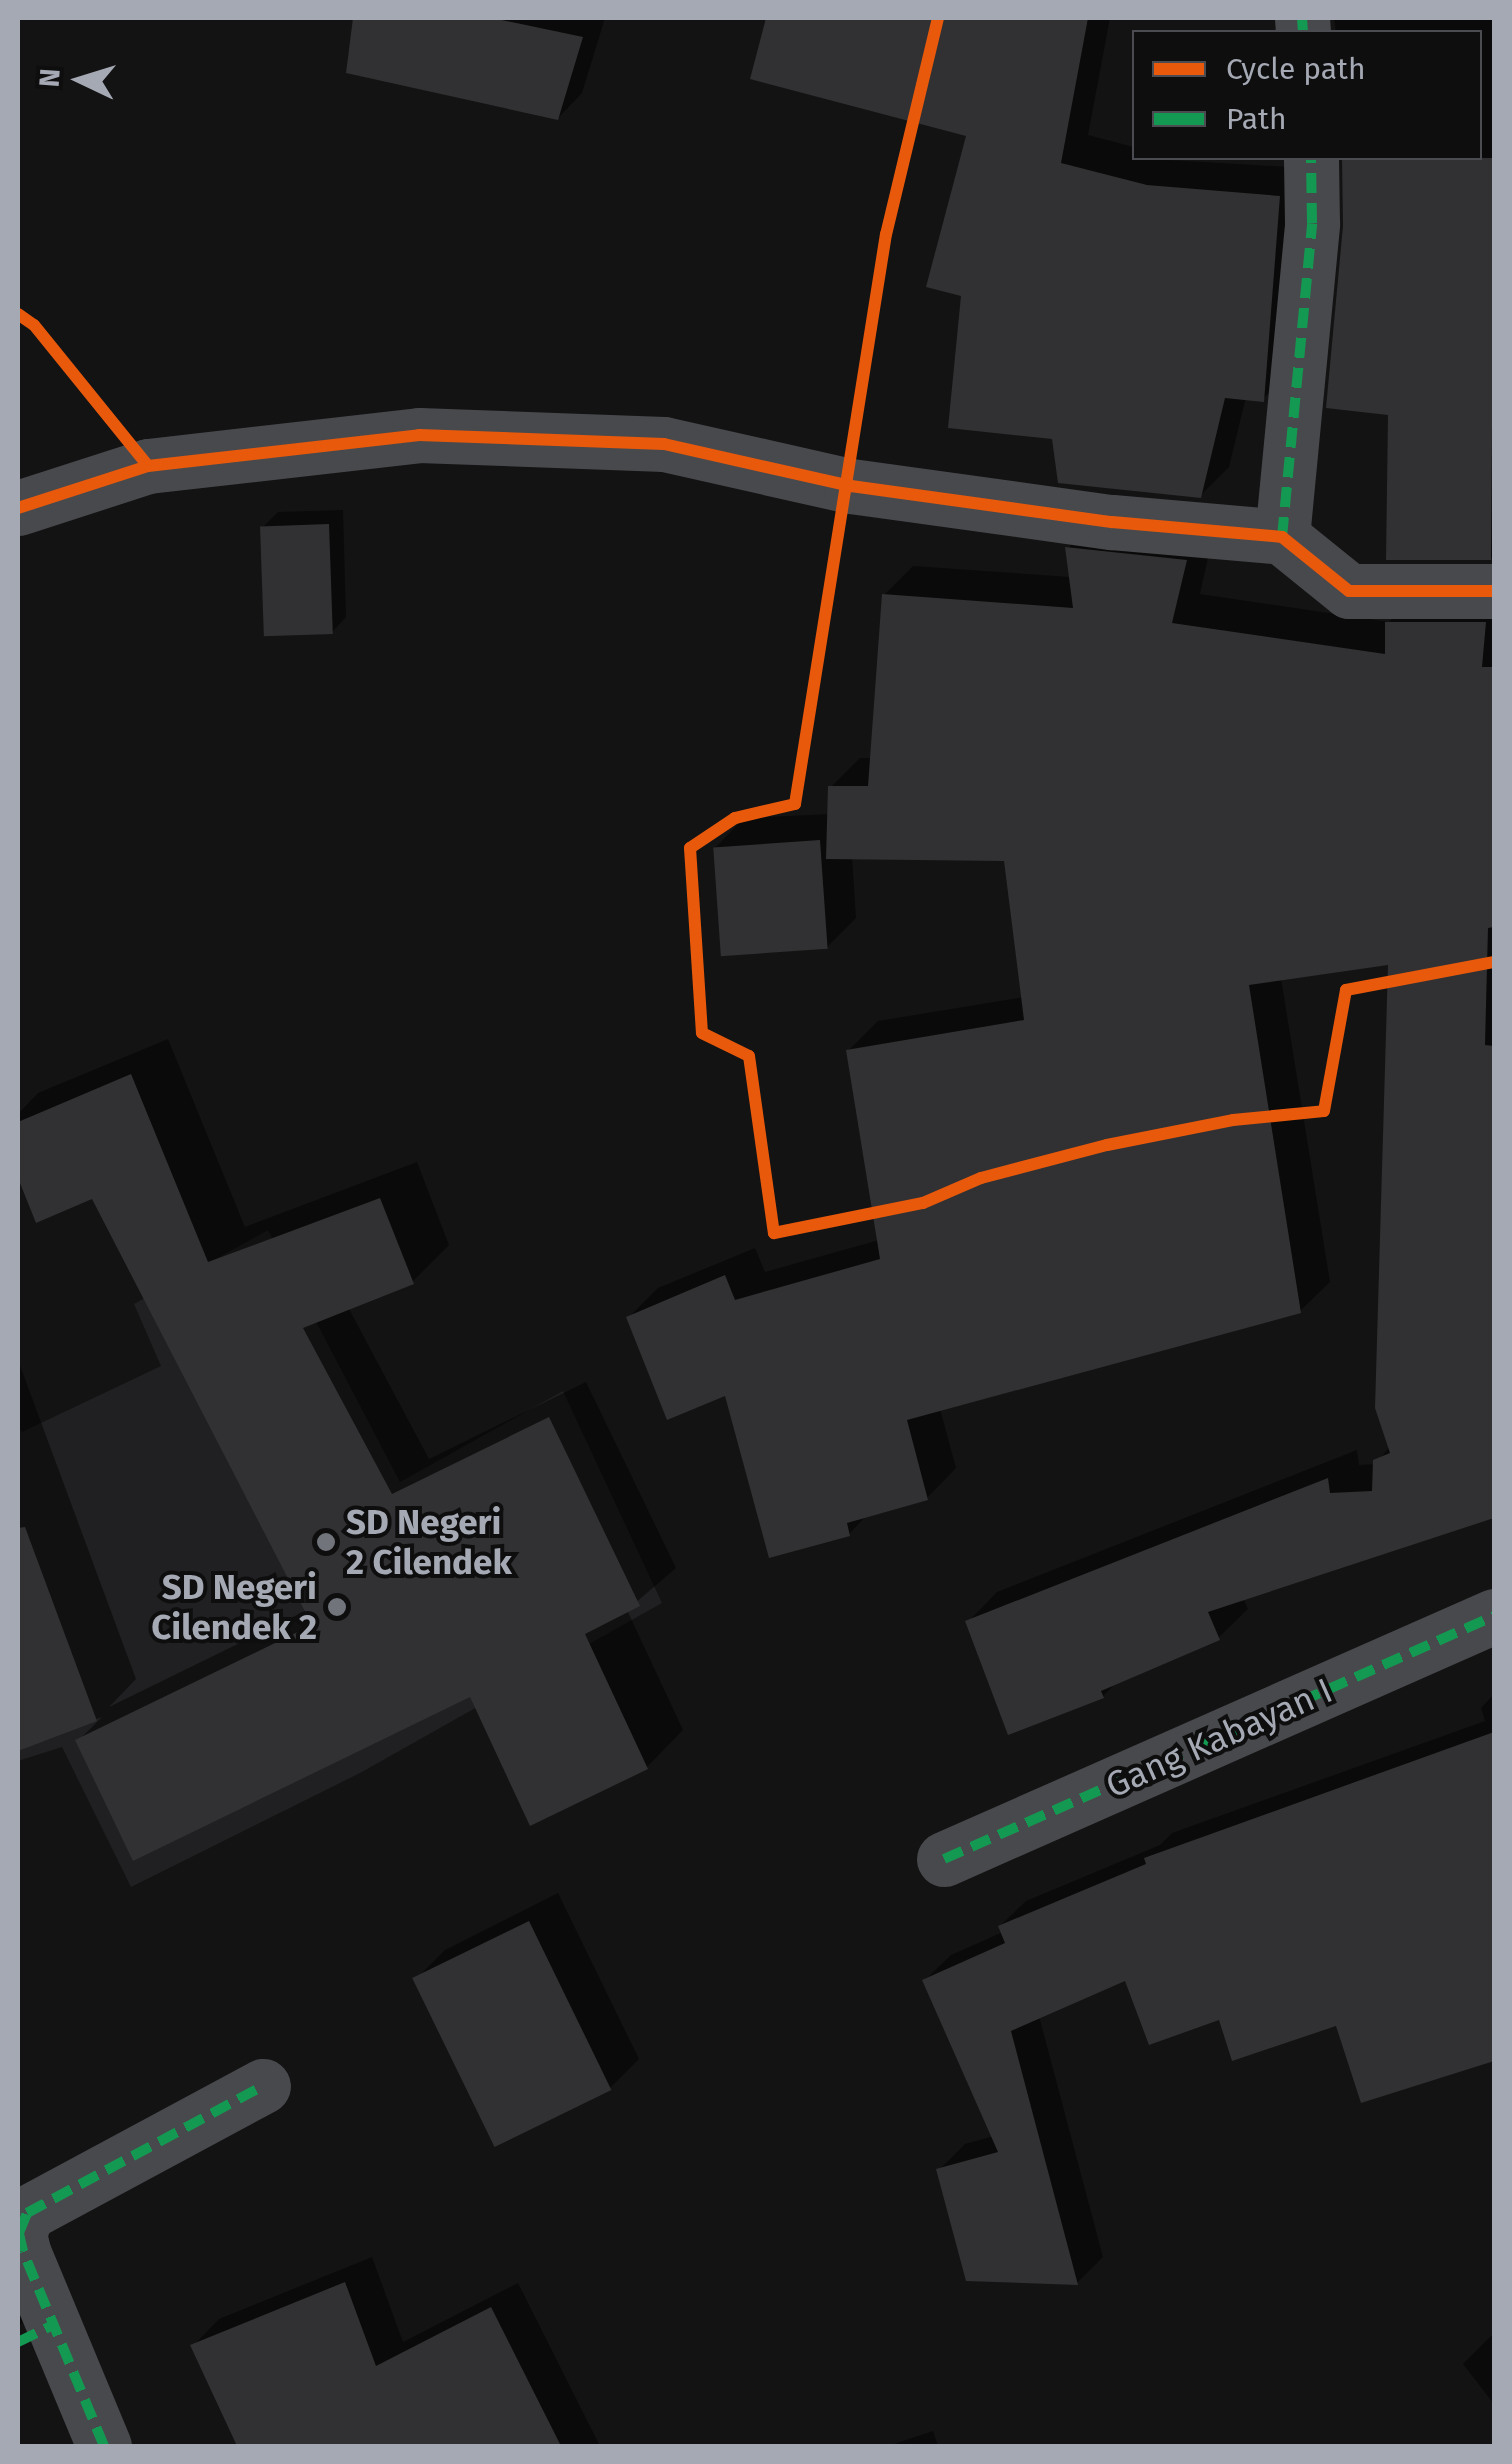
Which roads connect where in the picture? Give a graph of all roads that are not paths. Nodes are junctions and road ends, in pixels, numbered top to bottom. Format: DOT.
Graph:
graph roads {
  1 [pos="1311,160"];
  2 [pos="18,508"];
  3 [pos="1282,537"];
  4 [pos="1494,591"];
  5 [pos="1494,1616"];
  6 [pos="944,1859"];
  7 [pos="263,2086"];
  8 [pos="36,2333"];
  9 [pos="104,2446"];
  1 -- 3 [label="street"];
  2 -- 3 [label="street"];
  3 -- 4 [label="street"];
  5 -- 6 [label="street, Gang Kabayan I"];
  7 -- 8 [label="street"];
  8 -- 9 [label="street"];
}
